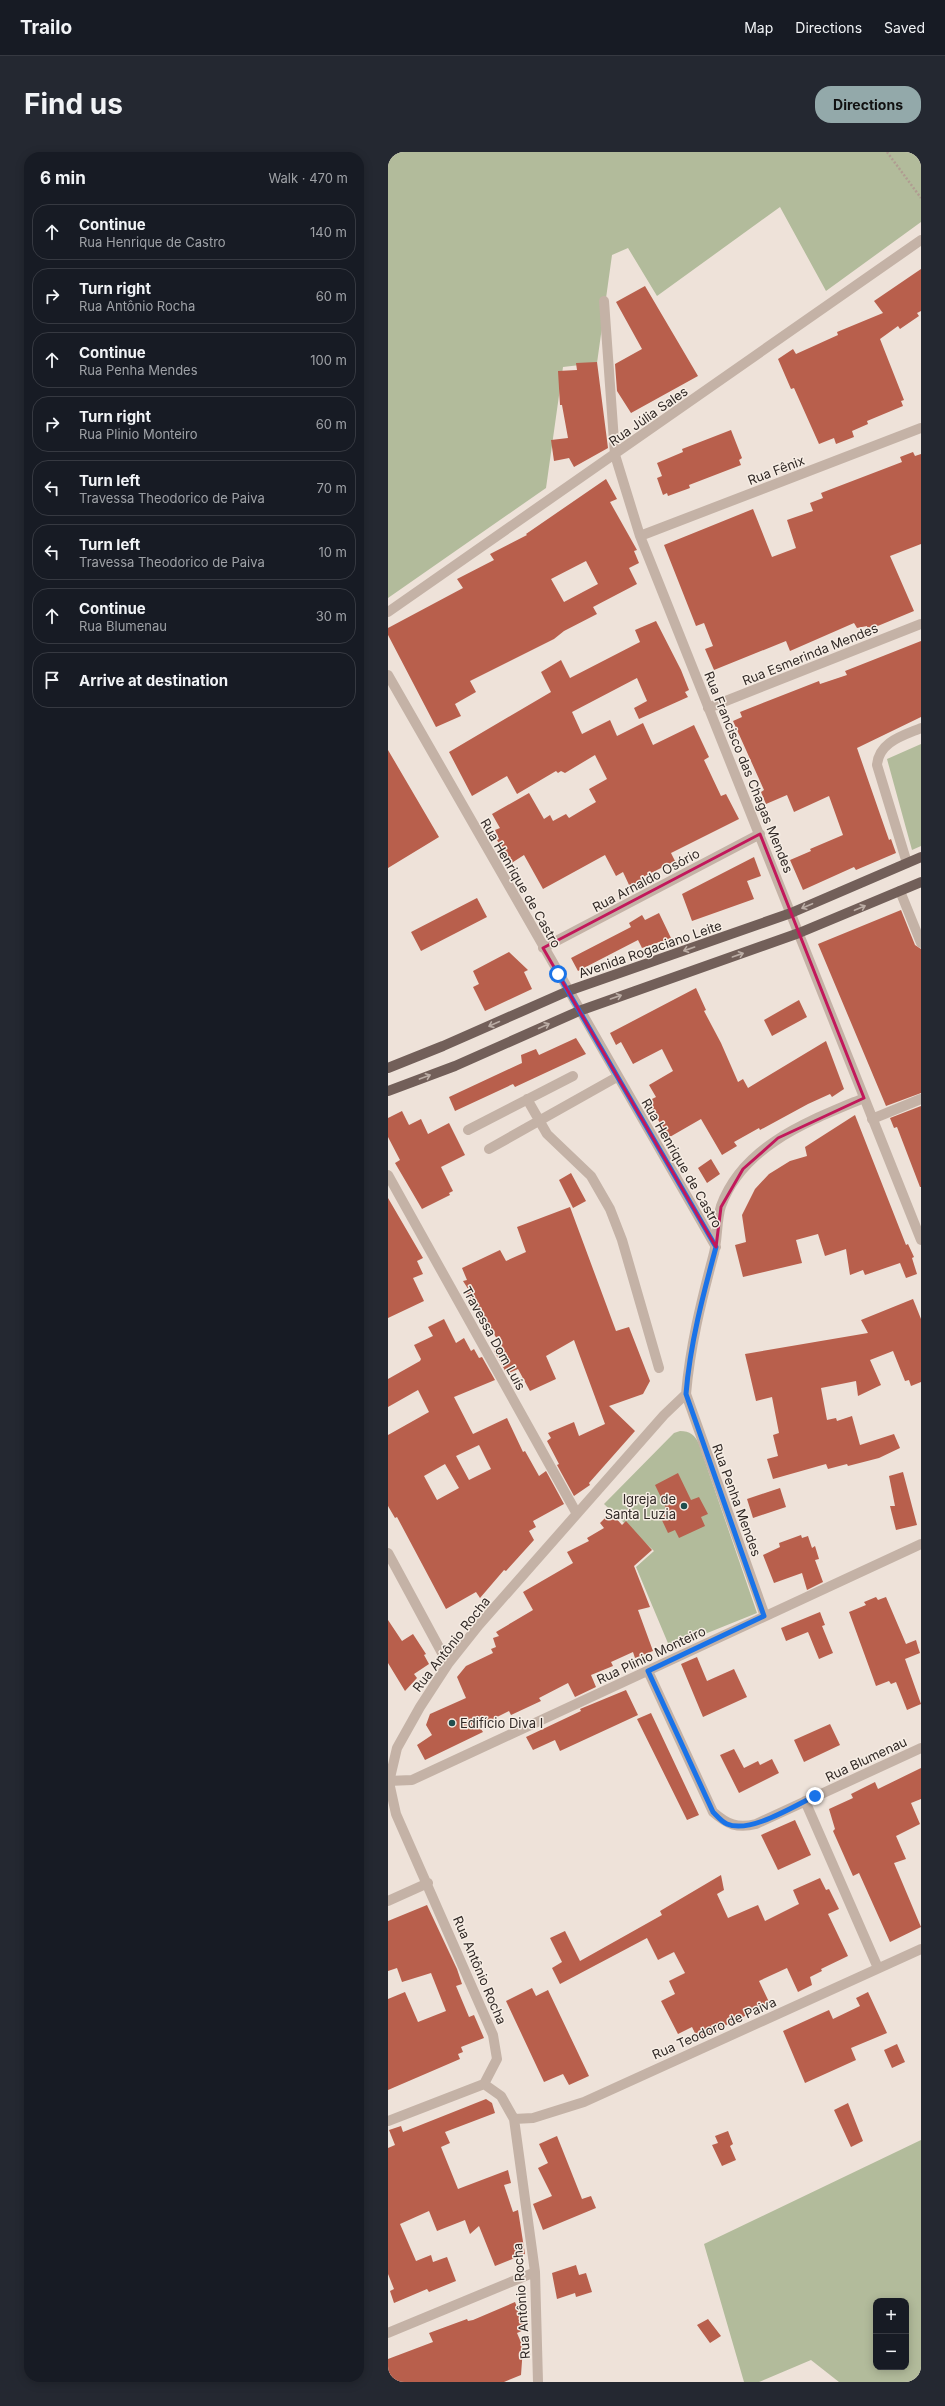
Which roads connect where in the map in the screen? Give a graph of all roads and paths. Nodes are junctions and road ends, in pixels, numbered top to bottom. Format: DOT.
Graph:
graph roads {
  1 [pos="887,152"];
  2 [pos="921,198"];
  3 [pos="921,240"];
  4 [pos="604,301"];
  5 [pos="921,428"];
  6 [pos="615,455"];
  7 [pos="640,536"];
  8 [pos="388,612"];
  9 [pos="921,624"];
  10 [pos="388,675"];
  11 [pos="708,708"];
  12 [pos="921,728"];
  13 [pos="760,834"];
  14 [pos="921,857"];
  15 [pos="907,863"];
  16 [pos="921,882"];
  17 [pos="900,891"];
  18 [pos="791,913"];
  19 [pos="799,933"];
  20 [pos="921,943"];
  21 [pos="543,948"];
  22 [pos="568,991"];
  23 [pos="579,1011"];
  24 [pos="388,1068"];
  25 [pos="573,1076"];
  26 [pos="617,1077"];
  27 [pos="388,1091"];
  28 [pos="864,1098"];
  29 [pos="527,1099"];
  30 [pos="921,1099"];
  31 [pos="872,1119"];
  32 [pos="539,1121"];
  33 [pos="468,1130"];
  34 [pos="489,1149"];
  35 [pos="388,1175"];
  36 [pos="921,1240"];
  37 [pos="716,1247"];
  38 [pos="659,1368"];
  39 [pos="686,1394"];
  40 [pos="577,1514"];
  41 [pos="921,1544"];
  42 [pos="388,1553"];
  43 [pos="764,1616"];
  44 [pos="448,1664"];
  45 [pos="648,1671"];
  46 [pos="921,1748"];
  47 [pos="388,1781"];
  48 [pos="805,1801"];
  49 [pos="428,1883"];
  50 [pos="388,1901"];
  51 [pos="921,1949"];
  52 [pos="878,1968"];
  53 [pos="484,2084"];
  54 [pos="514,2119"];
  55 [pos="388,2121"];
  56 [pos="535,2272"];
  57 [pos="388,2333"];
  58 [pos="538,2382"];
  1 -- 2 [label="path"];
  3 -- 6 [label="street, Rua Júlia Sales"];
  4 -- 6 [label="street, Rua Francisco das Chagas Mendes"];
  5 -- 7 [label="street, Rua Fênix"];
  6 -- 7 [label="street, Rua Francisco das Chagas Mendes"];
  6 -- 8 [label="street, Rua Júlia Sales"];
  7 -- 11 [label="street, Rua Francisco das Chagas Mendes"];
  9 -- 11 [label="street, Rua Esmerinda Mendes"];
  10 -- 21 [label="street, Rua Henrique de Castro"];
  11 -- 13 [label="street, Rua Francisco das Chagas Mendes"];
  12 -- 15 [label="street"];
  13 -- 18 [label="street, Rua Francisco das Chagas Mendes"];
  13 -- 21 [label="street, Rua Arnaldo Osório"];
  14 -- 15 [label="main road, Avenida Rogaciano Leite"];
  15 -- 18 [label="main road, Avenida Rogaciano Leite, one-way"];
  16 -- 17 [label="main road"];
  19 -- 17 [label="main road, one-way"];
  17 -- 20 [label="street"];
  18 -- 19 [label="street, Rua Francisco das Chagas Mendes"];
  18 -- 22 [label="main road, Avenida Rogaciano Leite, one-way"];
  23 -- 19 [label="main road, one-way"];
  19 -- 28 [label="street, Rua Francisco das Chagas Mendes"];
  21 -- 22 [label="street, Rua Henrique de Castro"];
  22 -- 23 [label="street, Rua Henrique de Castro"];
  22 -- 24 [label="main road, Avenida Rogaciano Leite, one-way"];
  23 -- 26 [label="street, Rua Henrique de Castro"];
  27 -- 23 [label="main road, one-way"];
  25 -- 29 [label="street"];
  26 -- 32 [label="street"];
  26 -- 37 [label="street, Rua Henrique de Castro"];
  28 -- 31 [label="street, Rua Francisco das Chagas Mendes"];
  28 -- 37 [label="street"];
  29 -- 32 [label="street"];
  29 -- 33 [label="street"];
  30 -- 31 [label="street"];
  31 -- 36 [label="street, Rua Francisco das Chagas Mendes"];
  32 -- 34 [label="street"];
  32 -- 38 [label="street"];
  35 -- 40 [label="street, Travessa Dom Luís"];
  37 -- 39 [label="street"];
  39 -- 40 [label="street, Rua Antônio Rocha"];
  39 -- 43 [label="street, Rua Penha Mendes"];
  40 -- 44 [label="street, Rua Antônio Rocha"];
  41 -- 43 [label="street, Rua Plinio Monteiro"];
  42 -- 44 [label="street"];
  43 -- 45 [label="street, Rua Plinio Monteiro"];
  44 -- 47 [label="street, Rua Antônio Rocha"];
  45 -- 47 [label="street, Rua Plinio Monteiro"];
  45 -- 48 [label="street, Rua Blumenau"];
  46 -- 48 [label="street, Rua Blumenau"];
  47 -- 49 [label="street, Rua Antônio Rocha"];
  48 -- 52 [label="street"];
  49 -- 50 [label="street"];
  49 -- 53 [label="street, Rua Antônio Rocha"];
  51 -- 52 [label="street, Rua Teodoro de Paiva"];
  52 -- 54 [label="street, Rua Teodoro de Paiva"];
  53 -- 54 [label="street, Rua Antônio Rocha"];
  53 -- 55 [label="street"];
  54 -- 56 [label="street, Rua Antônio Rocha"];
  56 -- 57 [label="street"];
  56 -- 58 [label="street, Rua Antônio Rocha"];
}
